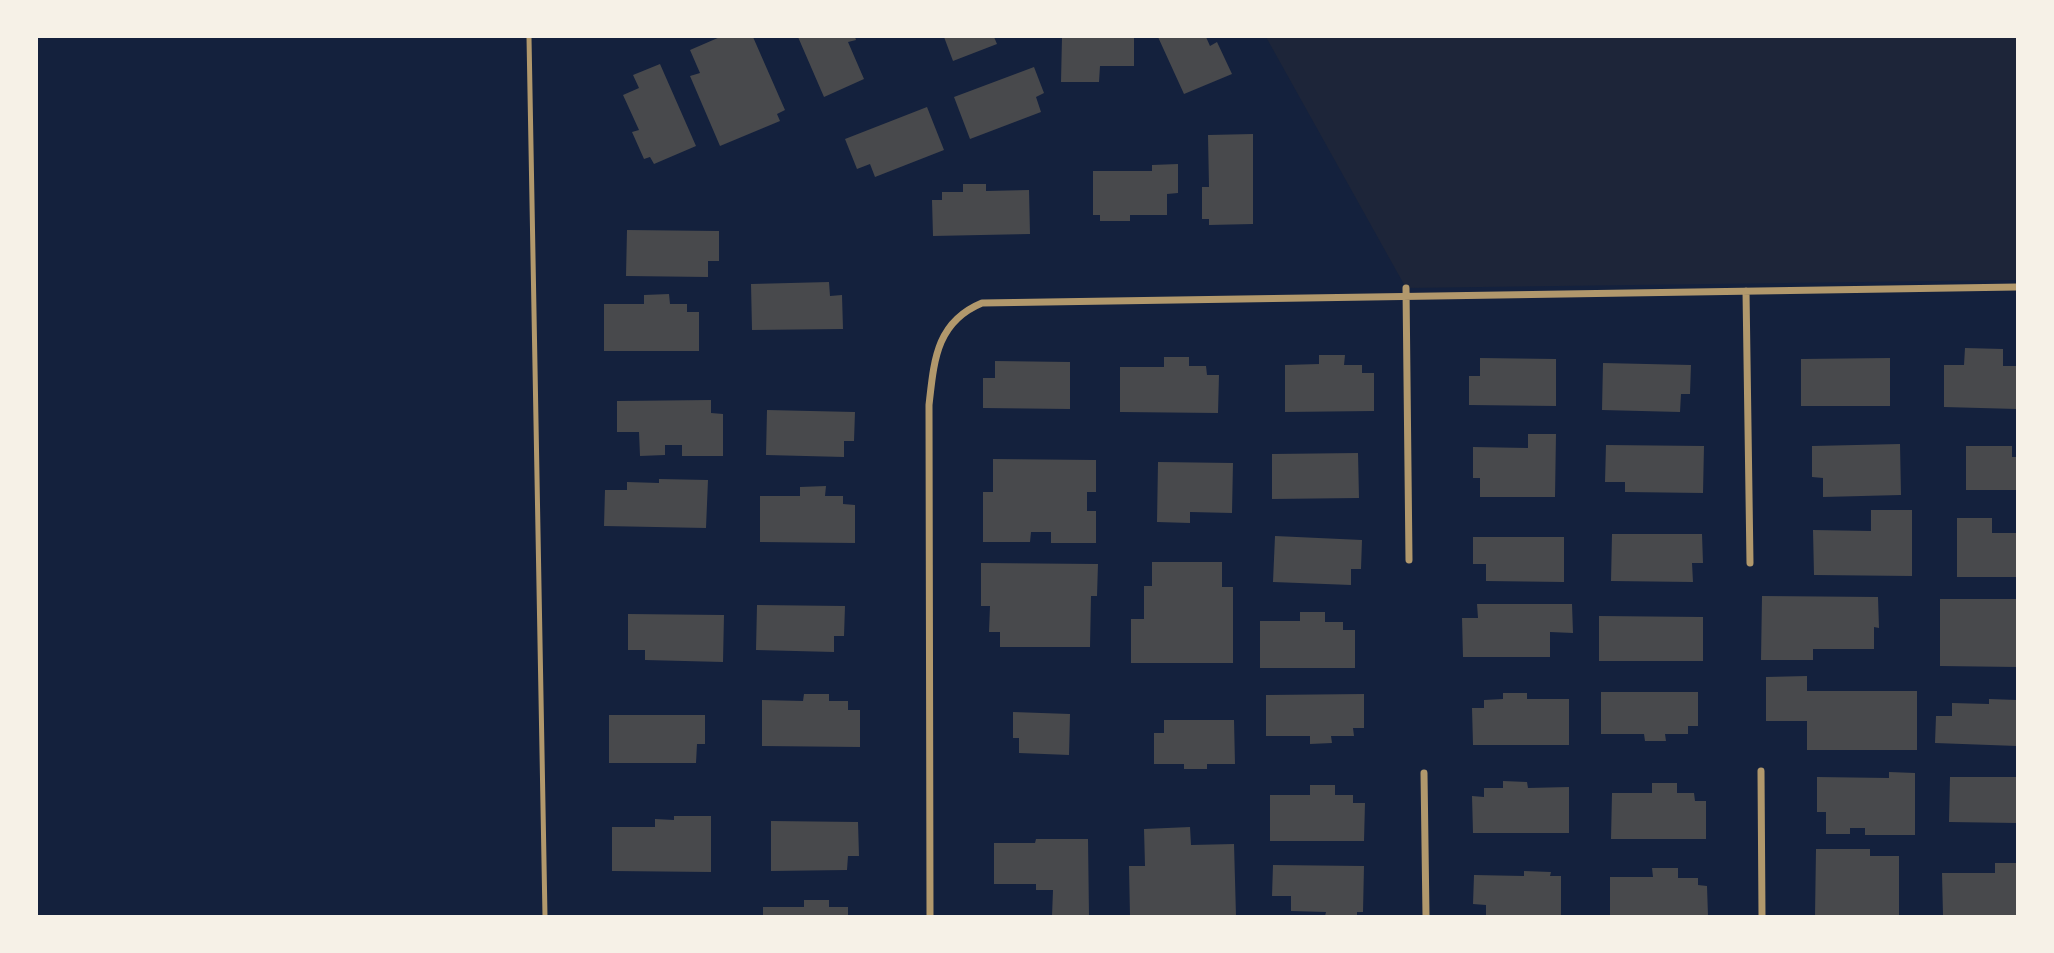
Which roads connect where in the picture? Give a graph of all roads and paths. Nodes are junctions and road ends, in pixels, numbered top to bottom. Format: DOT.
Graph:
graph roads {
  1 [pos="529,37"];
  2 [pos="2017,287"];
  3 [pos="1746,291"];
  4 [pos="1406,292"];
  5 [pos="1409,560"];
  6 [pos="1749,563"];
  7 [pos="1760,771"];
  8 [pos="1424,773"];
  9 [pos="544,916"];
  10 [pos="930,916"];
  11 [pos="1426,916"];
  12 [pos="1762,916"];
  1 -- 9 [label="lane"];
  2 -- 3 [label="street"];
  3 -- 4 [label="street"];
  3 -- 6 [label="street"];
  4 -- 5 [label="street"];
  4 -- 10 [label="street"];
  7 -- 12 [label="street"];
  8 -- 11 [label="street"];
}
